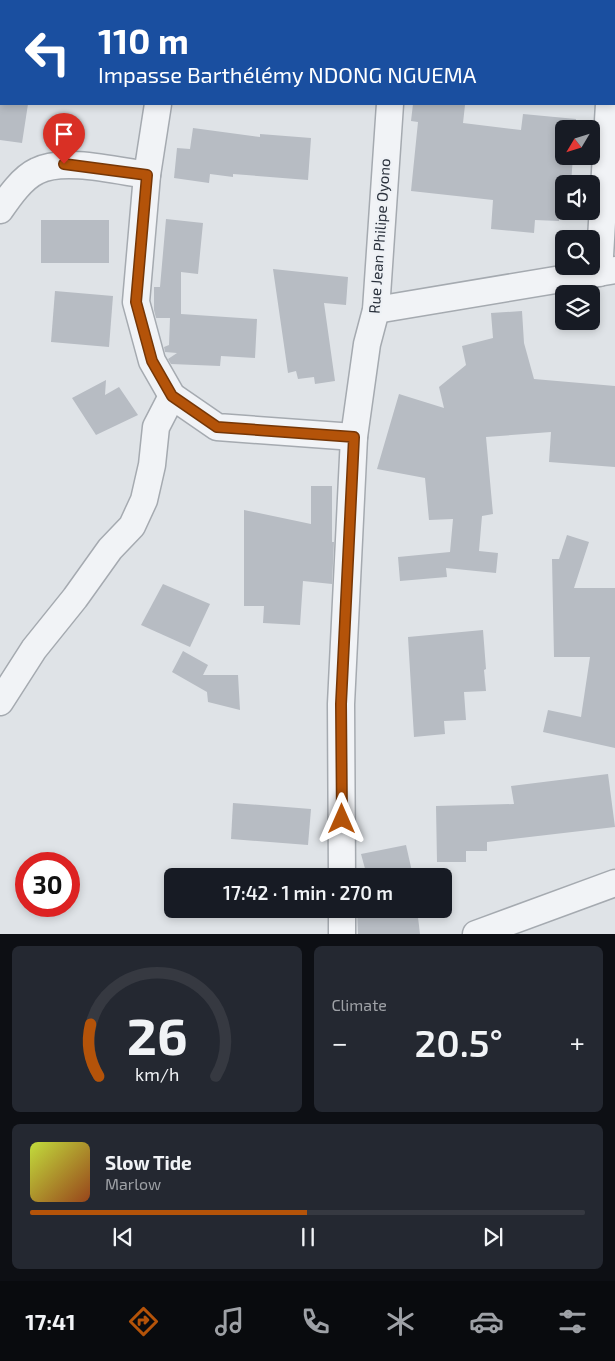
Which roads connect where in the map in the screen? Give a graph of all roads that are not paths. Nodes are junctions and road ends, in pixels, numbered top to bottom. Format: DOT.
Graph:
graph roads {
  1 [pos="158,105"];
  2 [pos="390,105"];
  3 [pos="609,105"];
  4 [pos="147,175"];
  5 [pos="0,210"];
  6 [pos="607,272"];
  7 [pos="376,310"];
  8 [pos="172,396"];
  9 [pos="354,437"];
  10 [pos="0,702"];
  11 [pos="342,868"];
  12 [pos="615,883"];
  13 [pos="342,918"];
  14 [pos="342,934"];
  15 [pos="476,934"];
  1 -- 4 [label="street"];
  2 -- 7 [label="street, Rue Jean Philipe Oyono"];
  3 -- 6 [label="street"];
  4 -- 5 [label="street"];
  4 -- 8 [label="street"];
  6 -- 7 [label="street"];
  7 -- 9 [label="street, Rue Jean Philipe Oyono"];
  8 -- 9 [label="street"];
  8 -- 10 [label="street"];
  9 -- 11 [label="street, Rue Jean Philipe Oyono"];
  12 -- 15 [label="street"];
  13 -- 14 [label="street"];
}
